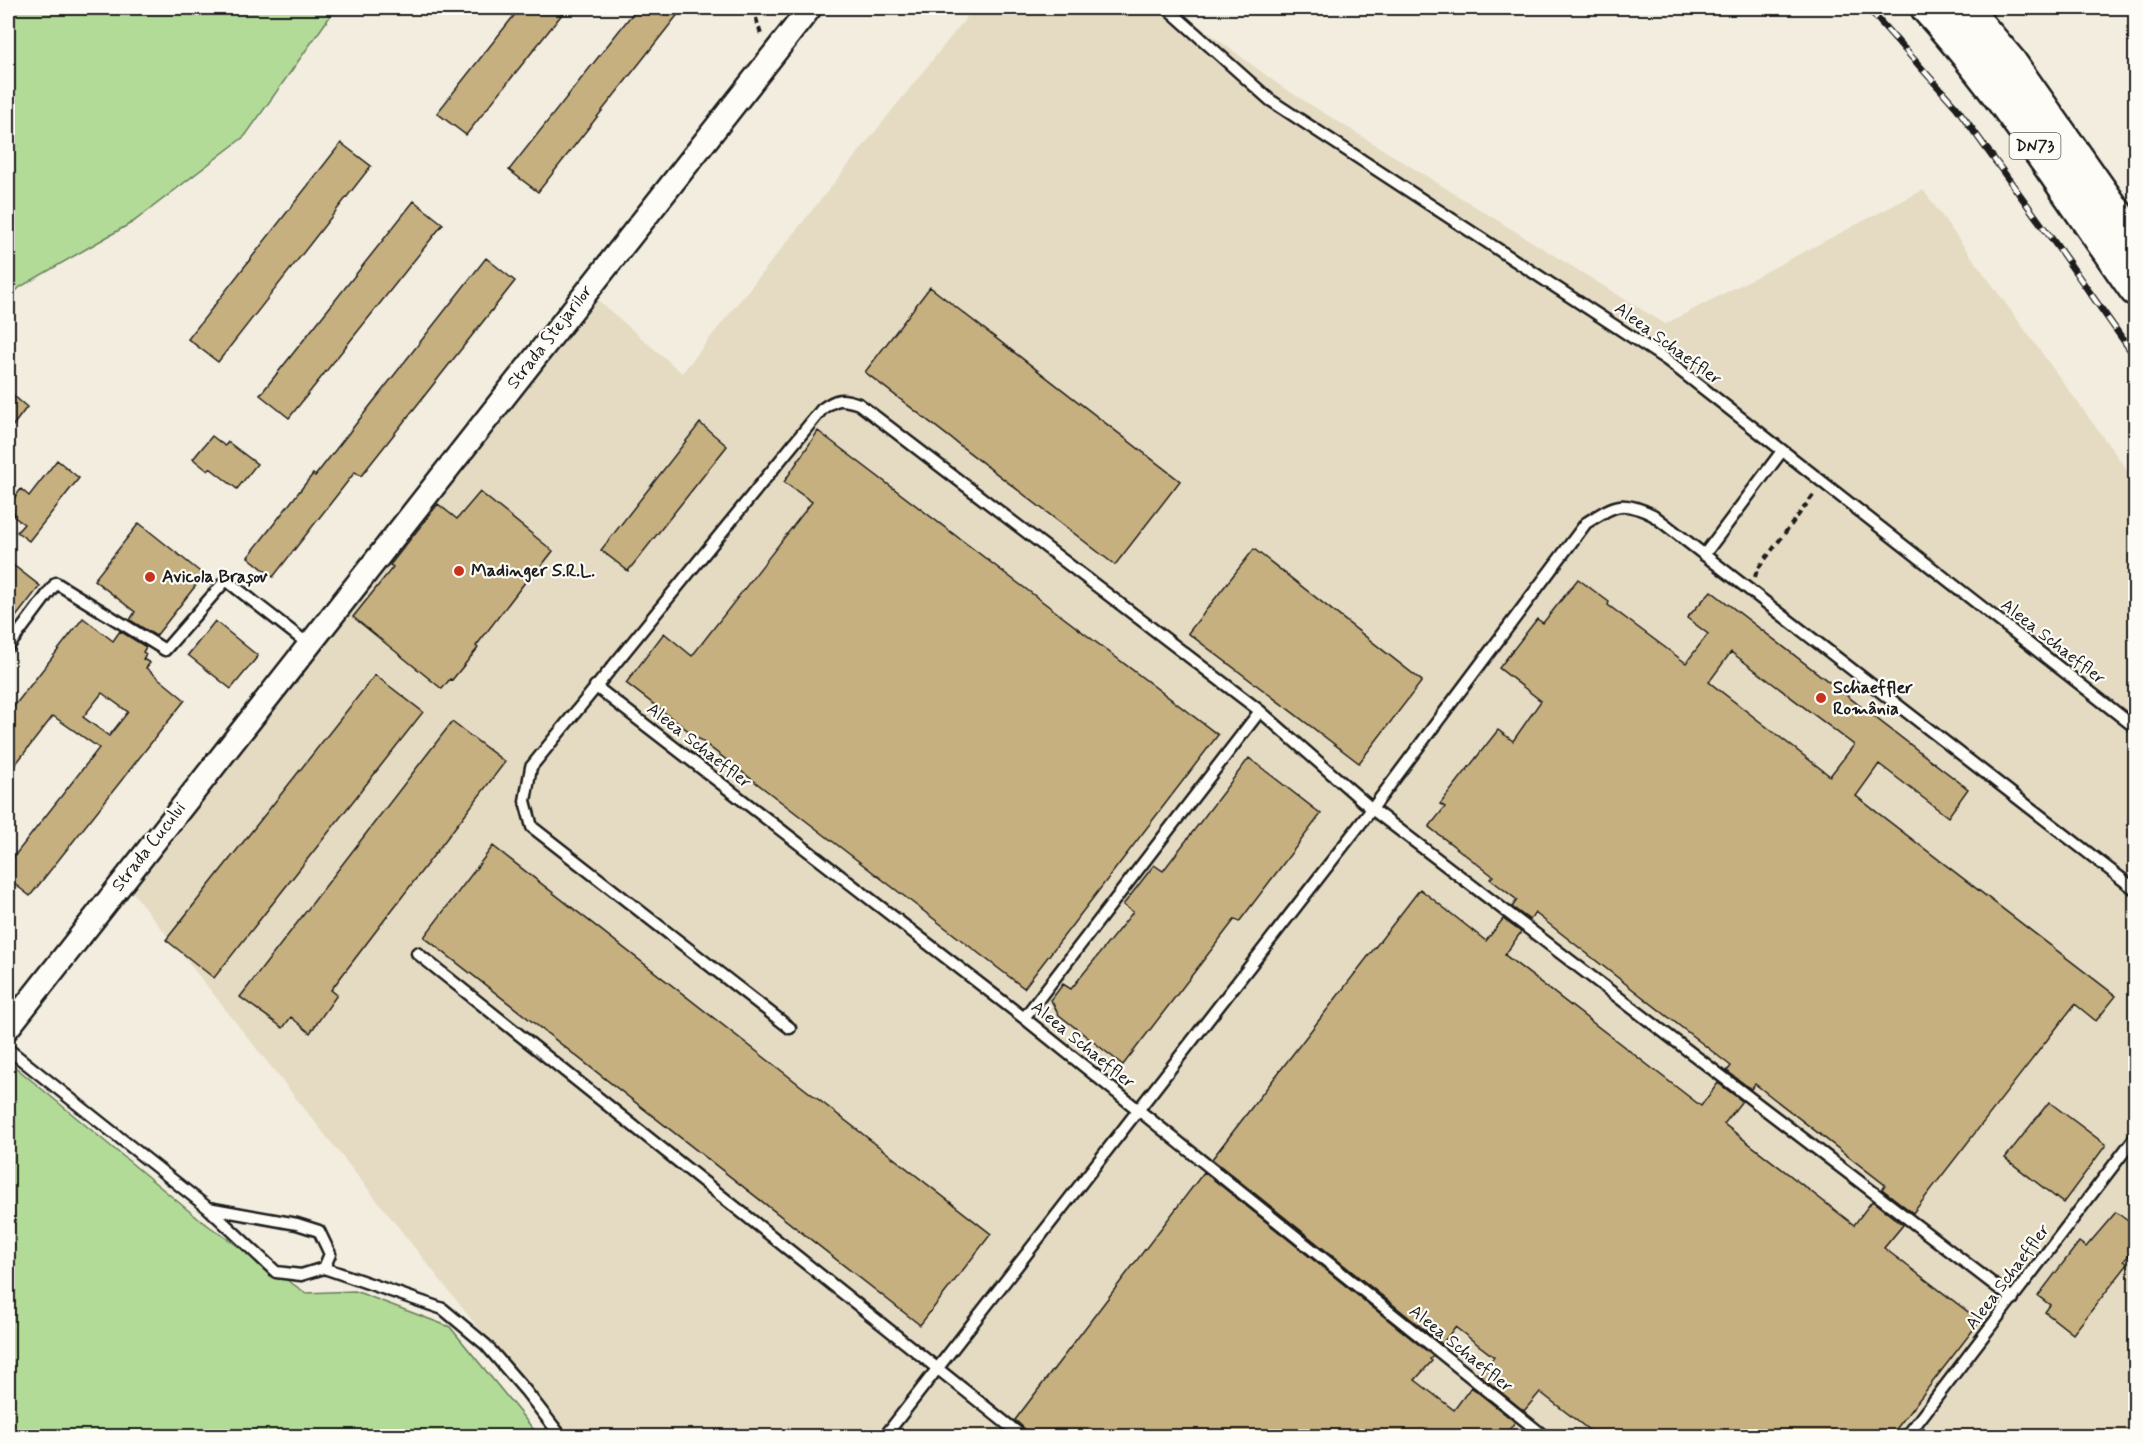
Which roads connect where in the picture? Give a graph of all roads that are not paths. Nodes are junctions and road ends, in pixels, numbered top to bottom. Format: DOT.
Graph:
graph roads {
  1 [pos="810,8"];
  2 [pos="1167,8"];
  3 [pos="1928,8"];
  4 [pos="1964,8"];
  5 [pos="2136,243"];
  6 [pos="2136,289"];
  7 [pos="1782,451"];
  8 [pos="1704,555"];
  9 [pos="308,644"];
  10 [pos="8,647"];
  11 [pos="290,667"];
  12 [pos="596,686"];
  13 [pos="1260,711"];
  14 [pos="2136,728"];
  15 [pos="1372,809"];
  16 [pos="2136,890"];
  17 [pos="417,953"];
  18 [pos="1024,1018"];
  19 [pos="8,1028"];
  20 [pos="790,1028"];
  21 [pos="8,1049"];
  22 [pos="1138,1112"];
  23 [pos="2136,1136"];
  24 [pos="208,1208"];
  25 [pos="324,1268"];
  26 [pos="2013,1299"];
  27 [pos="936,1370"];
  28 [pos="561,1437"];
  29 [pos="885,1437"];
  30 [pos="1022,1437"];
  31 [pos="1544,1437"];
  32 [pos="1907,1437"];
  1 -- 9 [label="street, Strada Stejarilor"];
  2 -- 7 [label="lane, Aleea Schaeffler"];
  3 -- 6 [label="highway, DN73"];
  4 -- 5 [label="highway, DN73"];
  7 -- 8 [label="lane"];
  7 -- 14 [label="lane, Aleea Schaeffler"];
  8 -- 15 [label="lane"];
  8 -- 16 [label="lane"];
  9 -- 10 [label="lane"];
  9 -- 11 [label="street, Strada Stejarilor"];
  11 -- 19 [label="street, Strada Cucului"];
  12 -- 13 [label="lane"];
  12 -- 18 [label="lane, Aleea Schaeffler"];
  12 -- 20 [label="lane"];
  13 -- 15 [label="lane"];
  13 -- 18 [label="lane"];
  15 -- 22 [label="lane"];
  15 -- 26 [label="lane"];
  17 -- 27 [label="lane"];
  18 -- 22 [label="lane, Aleea Schaeffler"];
  21 -- 24 [label="lane"];
  22 -- 27 [label="lane"];
  22 -- 31 [label="lane, Aleea Schaeffler"];
  23 -- 26 [label="lane, Aleea Schaeffler"];
  24 -- 25 [label="lane"];
  24 -- 25 [label="lane"];
  25 -- 28 [label="lane"];
  26 -- 32 [label="lane, Aleea Schaeffler"];
  27 -- 29 [label="lane"];
  27 -- 30 [label="lane"];
}
